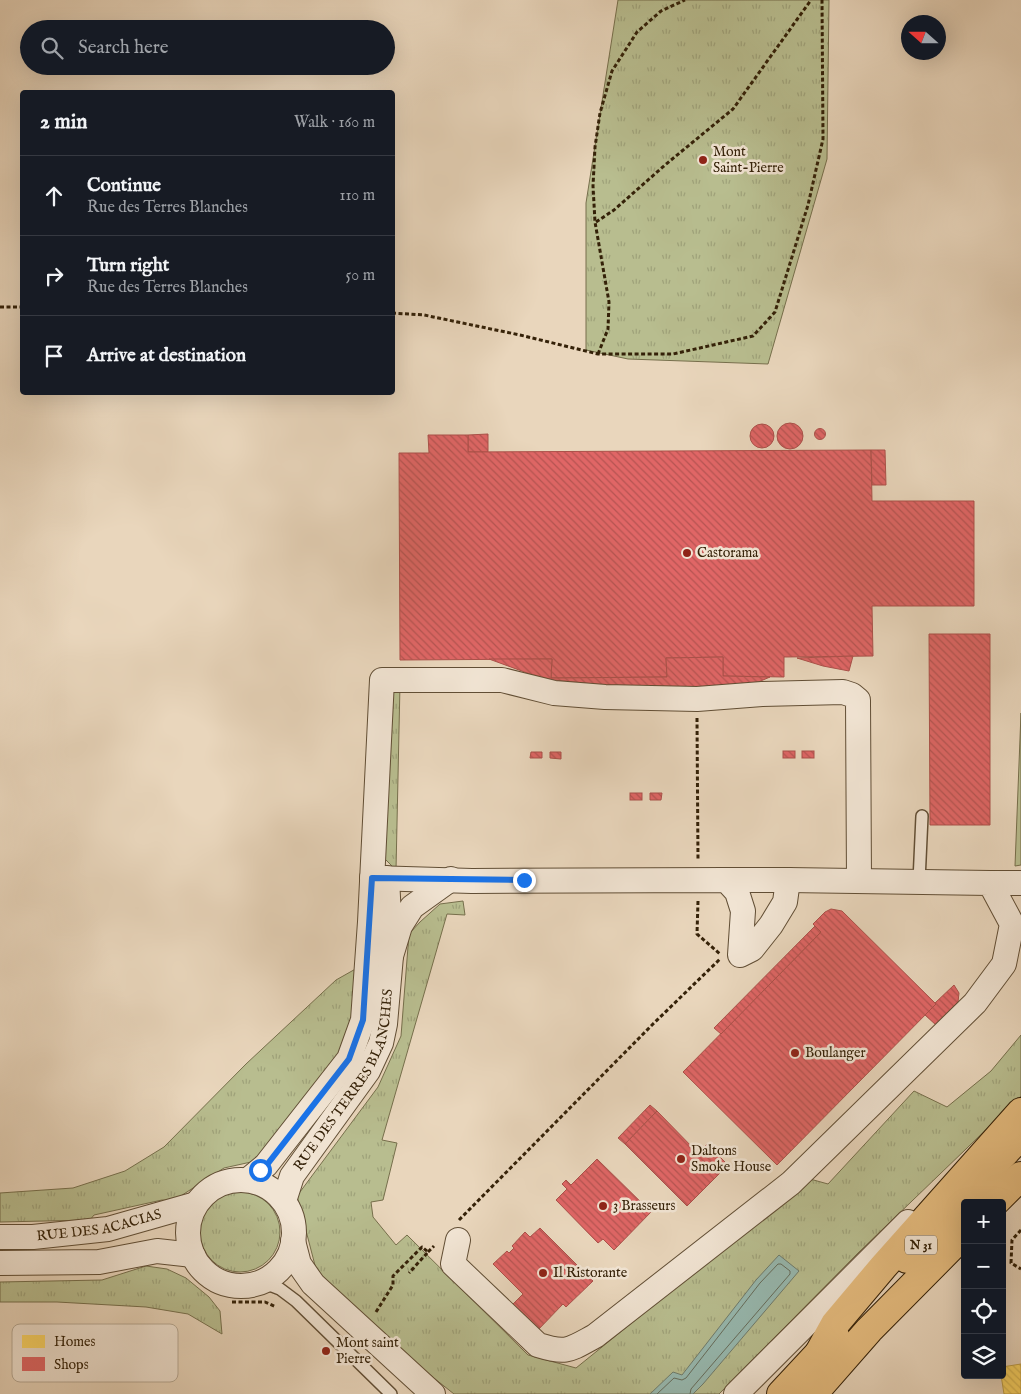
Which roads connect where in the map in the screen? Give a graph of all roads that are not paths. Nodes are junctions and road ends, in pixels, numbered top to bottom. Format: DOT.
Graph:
graph roads {
  1 [pos="922,816"];
  2 [pos="379,878"];
  3 [pos="451,879"];
  4 [pos="726,880"];
  5 [pos="788,880"];
  6 [pos="859,881"];
  7 [pos="919,881"];
  8 [pos="1021,882"];
  9 [pos="990,883"];
  10 [pos="391,956"];
  11 [pos="1021,1112"];
  12 [pos="1021,1136"];
  13 [pos="1019,1178"];
  14 [pos="248,1180"];
  15 [pos="955,1187"];
  16 [pos="998,1199"];
  17 [pos="284,1201"];
  18 [pos="196,1204"];
  19 [pos="450,1236"];
  20 [pos="0,1237"];
  21 [pos="961,1237"];
  22 [pos="294,1240"];
  23 [pos="193,1255"];
  24 [pos="0,1263"];
  25 [pos="262,1282"];
  26 [pos="819,1353"];
  27 [pos="391,1394"];
  28 [pos="432,1394"];
  29 [pos="736,1394"];
  30 [pos="781,1394"];
  31 [pos="813,1394"];
  1 -- 7 [label="lane"];
  2 -- 3 [label="street"];
  2 -- 6 [label="street"];
  2 -- 10 [label="street"];
  2 -- 14 [label="street, RUE DES TERRES BLANCHES"];
  3 -- 4 [label="street"];
  3 -- 10 [label="street"];
  4 -- 5 [label="street"];
  4 -- 5 [label="street"];
  5 -- 6 [label="street"];
  6 -- 7 [label="street"];
  7 -- 9 [label="street"];
  8 -- 9 [label="street"];
  9 -- 19 [label="street"];
  10 -- 17 [label="street, RUE DES TERRES BLANCHES"];
  11 -- 15 [label="main road"];
  12 -- 26 [label="main road, N 31"];
  13 -- 16 [label="main road"];
  14 -- 17 [label="street"];
  14 -- 18 [label="street"];
  15 -- 26 [label="main road"];
  15 -- 29 [label="street"];
  17 -- 22 [label="street"];
  18 -- 20 [label="street, RUE DES ACACIAS"];
  18 -- 23 [label="street"];
  21 -- 31 [label="main road, N 31"];
  22 -- 25 [label="street"];
  22 -- 28 [label="street"];
  23 -- 24 [label="street, RUE DES ACACIAS"];
  23 -- 25 [label="street"];
  25 -- 27 [label="lane"];
  26 -- 30 [label="main road, N 31"];
}
